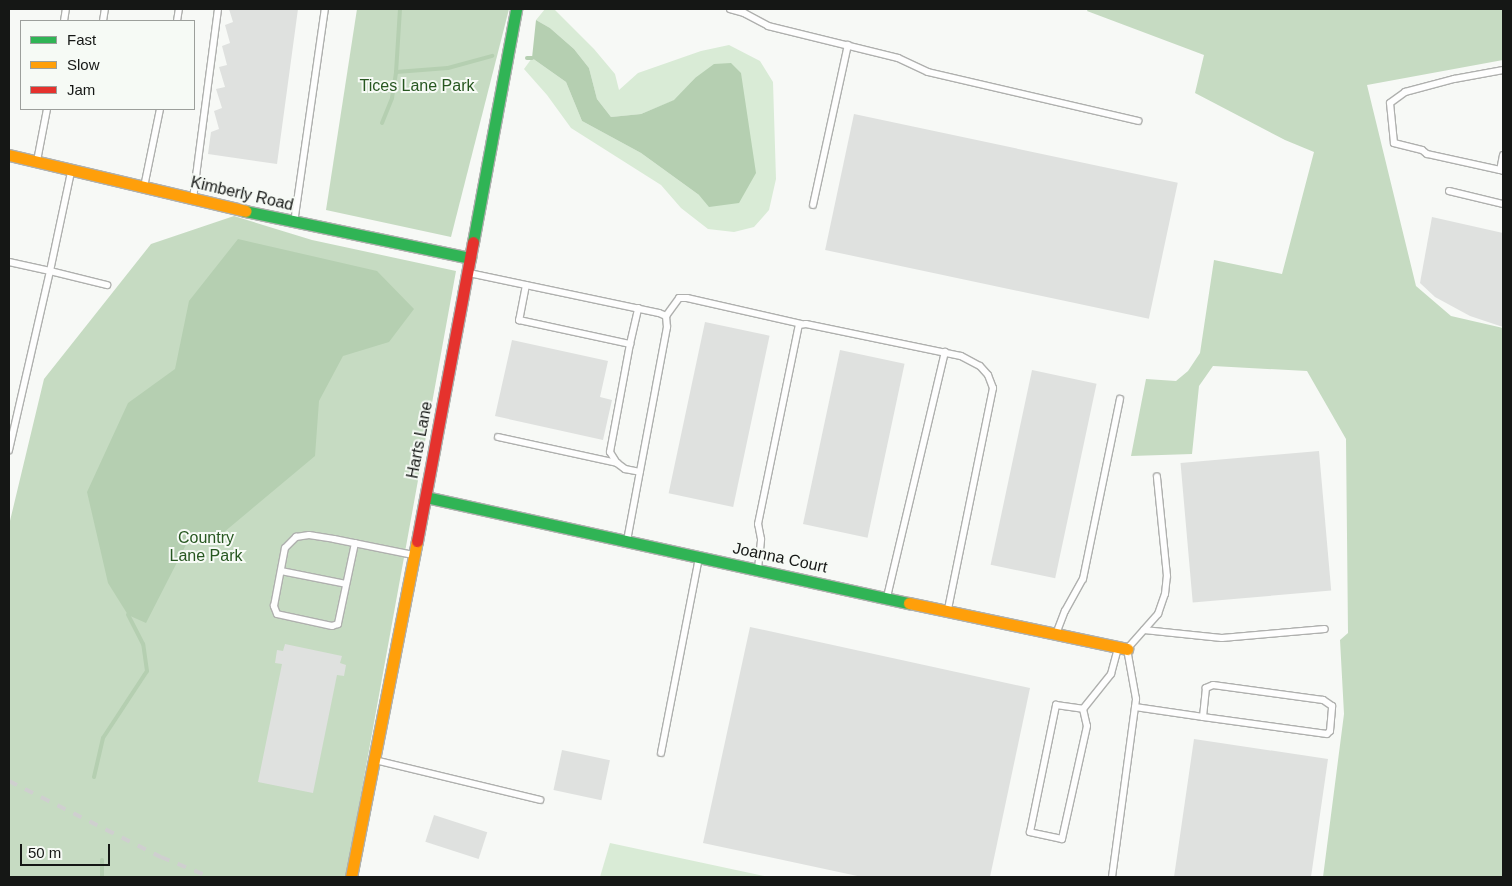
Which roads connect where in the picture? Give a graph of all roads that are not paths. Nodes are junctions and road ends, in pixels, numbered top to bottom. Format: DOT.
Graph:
graph roads {
  1 [pos="218,9"];
  2 [pos="325,9"];
  3 [pos="516,9"];
  4 [pos="730,9"];
  5 [pos="848,45"];
  6 [pos="1503,70"];
  7 [pos="47,110"];
  8 [pos="160,110"];
  9 [pos="1138,121"];
  10 [pos="9,155"];
  11 [pos="1503,155"];
  12 [pos="37,162"];
  13 [pos="1502,170"];
  14 [pos="71,171"];
  15 [pos="144,188"];
  16 [pos="1449,191"];
  17 [pos="193,200"];
  18 [pos="1503,204"];
  19 [pos="813,205"];
  20 [pos="294,223"];
  21 [pos="470,258"];
  22 [pos="9,262"];
  23 [pos="50,271"];
  24 [pos="468,273"];
  25 [pos="107,285"];
  26 [pos="526,285"];
  27 [pos="638,308"];
  28 [pos="666,316"];
  29 [pos="801,324"];
  30 [pos="630,344"];
  31 [pos="945,352"];
  32 [pos="1120,399"];
  33 [pos="498,437"];
  34 [pos="9,450"];
  35 [pos="617,463"];
  36 [pos="640,472"];
  37 [pos="1157,477"];
  38 [pos="426,497"];
  39 [pos="627,541"];
  40 [pos="355,543"];
  41 [pos="414,555"];
  42 [pos="700,557"];
  43 [pos="758,570"];
  44 [pos="281,571"];
  45 [pos="346,584"];
  46 [pos="886,598"];
  47 [pos="947,611"];
  48 [pos="1325,629"];
  49 [pos="1144,630"];
  50 [pos="1056,635"];
  51 [pos="1123,648"];
  52 [pos="1135,707"];
  53 [pos="1083,709"];
  54 [pos="1203,716"];
  55 [pos="661,754"];
  56 [pos="374,760"];
  57 [pos="540,800"];
  58 [pos="351,877"];
  59 [pos="1112,877"];
  1 -- 17 [label="lane"];
  2 -- 20 [label="lane"];
  3 -- 21 [label="street, Harts Lane"];
  4 -- 5 [label="lane"];
  5 -- 9 [label="lane"];
  5 -- 19 [label="lane"];
  6 -- 13 [label="lane"];
  7 -- 12 [label="lane"];
  8 -- 15 [label="lane"];
  10 -- 12 [label="street, Kimberly Road"];
  11 -- 13 [label="lane"];
  12 -- 14 [label="street, Kimberly Road"];
  14 -- 15 [label="street, Kimberly Road"];
  14 -- 23 [label="lane"];
  15 -- 17 [label="street, Kimberly Road"];
  16 -- 18 [label="lane"];
  17 -- 20 [label="street, Kimberly Road"];
  20 -- 21 [label="street, Kimberly Road"];
  21 -- 24 [label="street, Harts Lane"];
  22 -- 23 [label="lane"];
  23 -- 25 [label="lane"];
  23 -- 34 [label="lane"];
  24 -- 26 [label="lane"];
  24 -- 38 [label="street, Harts Lane"];
  26 -- 27 [label="lane"];
  26 -- 30 [label="lane"];
  27 -- 28 [label="lane"];
  27 -- 30 [label="lane"];
  28 -- 29 [label="lane"];
  28 -- 36 [label="lane"];
  29 -- 31 [label="lane"];
  29 -- 43 [label="lane"];
  30 -- 35 [label="lane"];
  31 -- 46 [label="lane"];
  31 -- 47 [label="lane"];
  32 -- 50 [label="lane"];
  33 -- 35 [label="lane"];
  35 -- 36 [label="lane"];
  36 -- 39 [label="lane"];
  37 -- 49 [label="lane"];
  38 -- 39 [label="street, Joanna Court"];
  38 -- 41 [label="street, Harts Lane"];
  39 -- 42 [label="street, Joanna Court"];
  40 -- 41 [label="lane"];
  40 -- 44 [label="lane"];
  40 -- 45 [label="lane"];
  41 -- 56 [label="street, Harts Lane"];
  42 -- 43 [label="street, Joanna Court"];
  42 -- 55 [label="lane"];
  43 -- 46 [label="street, Joanna Court"];
  44 -- 45 [label="lane"];
  44 -- 45 [label="lane"];
  46 -- 47 [label="street, Joanna Court"];
  47 -- 50 [label="street, Joanna Court"];
  48 -- 49 [label="lane"];
  49 -- 51 [label="lane"];
  50 -- 51 [label="street, Joanna Court"];
  51 -- 52 [label="lane"];
  51 -- 53 [label="lane"];
  52 -- 54 [label="lane"];
  52 -- 59 [label="lane"];
  53 -- 53 [label="lane"];
  54 -- 54 [label="lane"];
  56 -- 57 [label="lane"];
  56 -- 58 [label="street, Harts Lane"];
}
